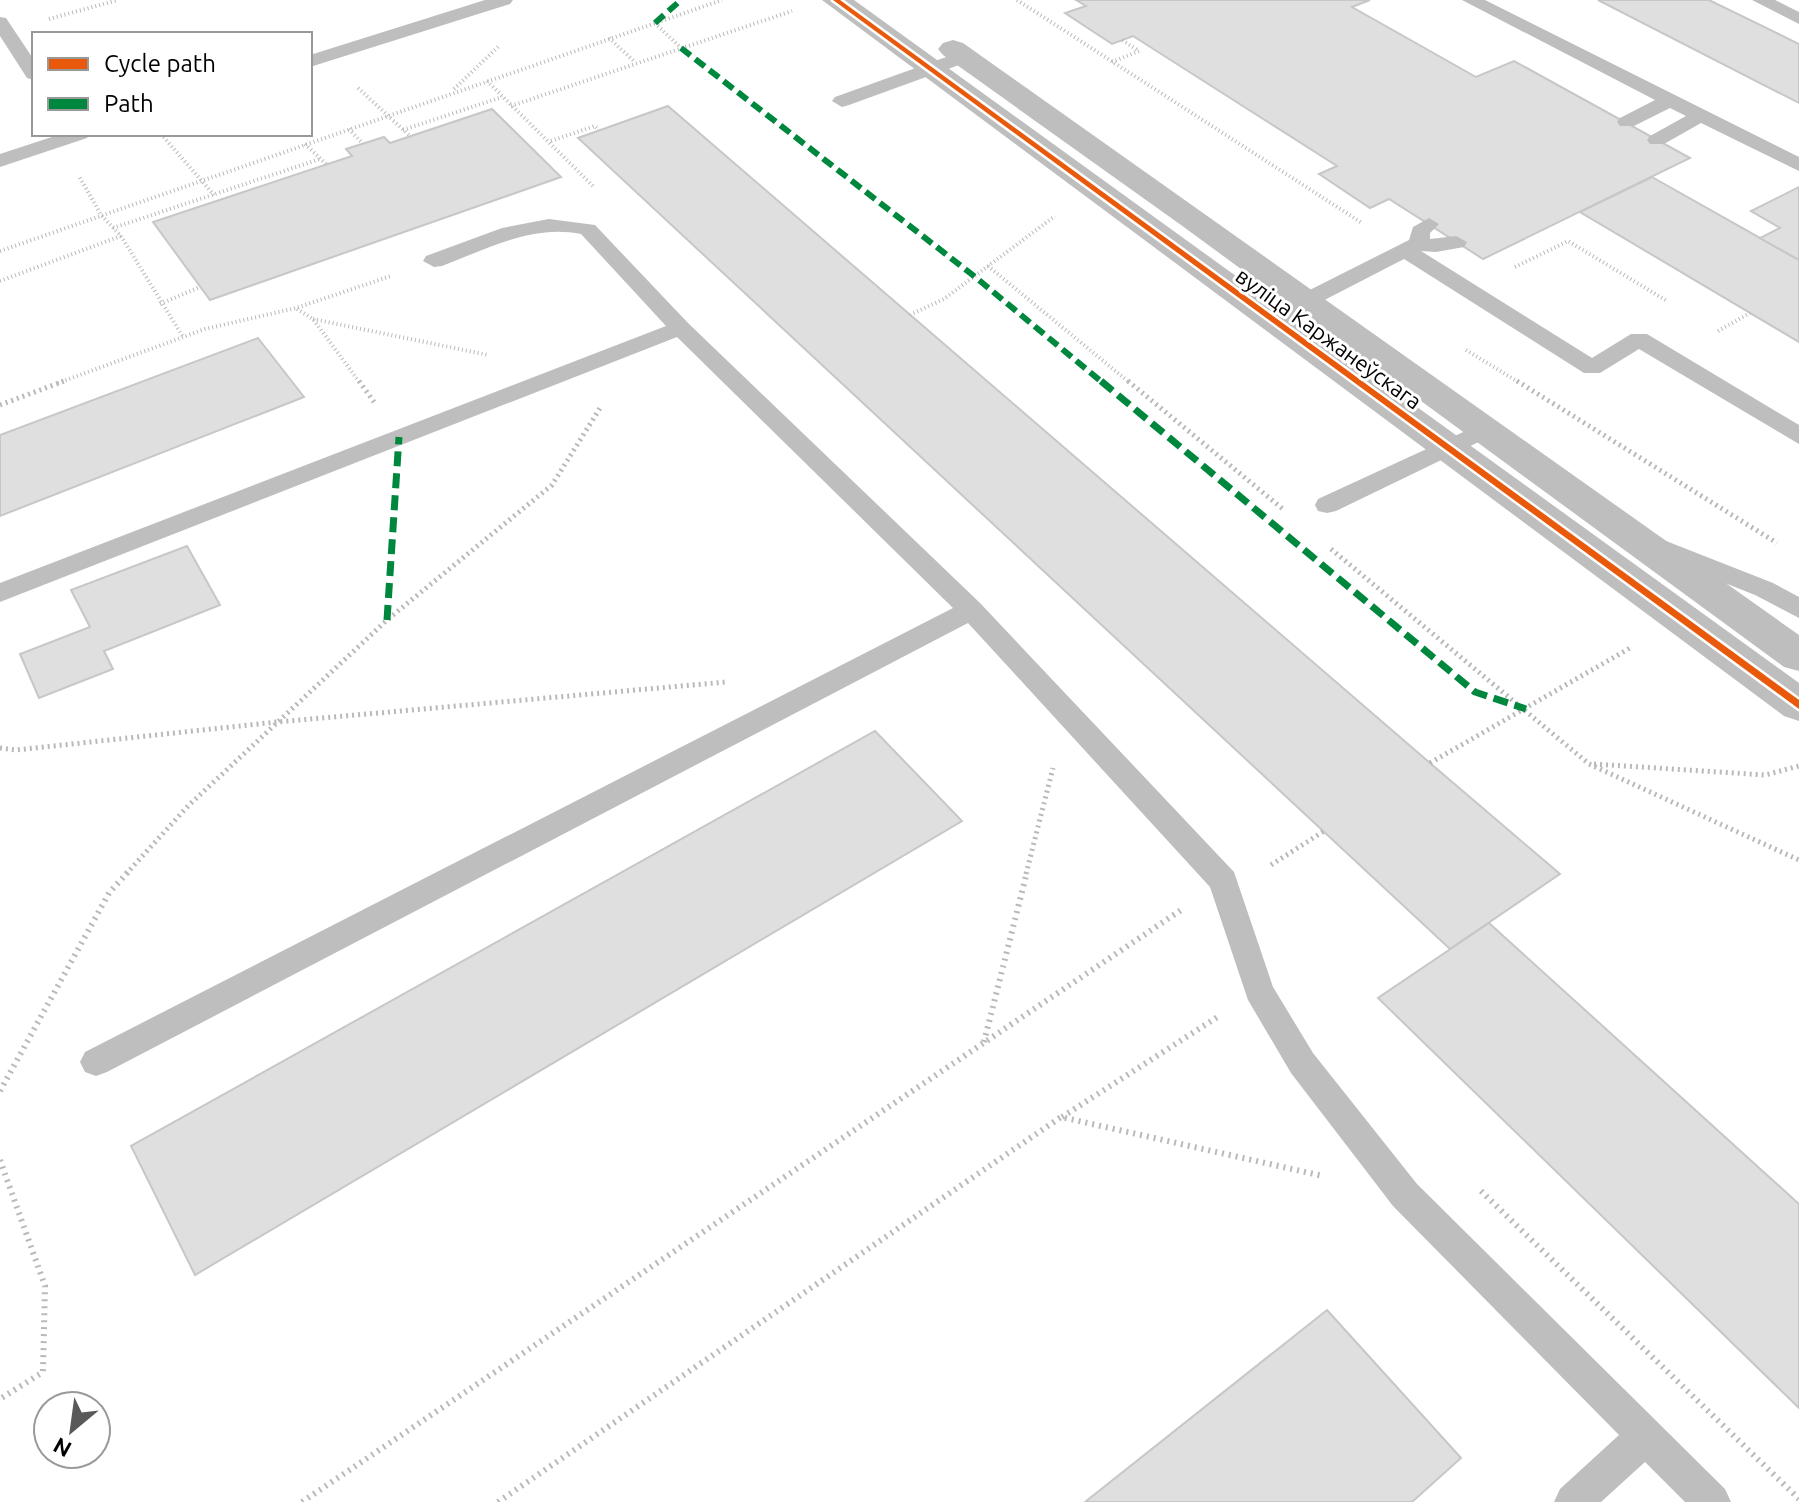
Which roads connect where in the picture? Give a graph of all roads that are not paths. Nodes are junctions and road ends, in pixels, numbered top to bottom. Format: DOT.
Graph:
graph roads {
  1 [pos="504,0"];
  2 [pos="836,0"];
  3 [pos="1471,0"];
  4 [pos="1761,0"];
  5 [pos="1799,19"];
  6 [pos="911,20"];
  7 [pos="4,26"];
  8 [pos="312,60"];
  9 [pos="947,64"];
  10 [pos="32,71"];
  11 [pos="1670,100"];
  12 [pos="842,101"];
  13 [pos="1700,116"];
  14 [pos="1627,122"];
  15 [pos="72,136"];
  16 [pos="1657,140"];
  17 [pos="0,161"];
  18 [pos="1799,165"];
  19 [pos="1417,239"];
  20 [pos="1456,242"];
  21 [pos="434,261"];
  22 [pos="1307,300"];
  23 [pos="1270,319"];
  24 [pos="680,328"];
  25 [pos="1485,430"];
  26 [pos="1799,436"];
  27 [pos="1446,449"];
  28 [pos="1327,505"];
  29 [pos="1630,535"];
  30 [pos="0,593"];
  31 [pos="1799,609"];
  32 [pos="971,610"];
  33 [pos="1799,656"];
  34 [pos="1799,705"];
  35 [pos="96,1062"];
  36 [pos="1646,1436"];
  37 [pos="1573,1502"];
  38 [pos="1712,1502"];
  1 -- 8 [label="lane"];
  2 -- 9 [label="street, вуліца Каржанеўскага"];
  3 -- 11 [label="lane"];
  4 -- 5 [label="lane"];
  6 -- 9 [label="street, вуліца Каржанеўскага"];
  7 -- 10 [label="lane"];
  9 -- 12 [label="lane"];
  9 -- 22 [label="street, вуліца Каржанеўскага"];
  9 -- 23 [label="street, вуліца Каржанеўскага"];
  11 -- 13 [label="lane"];
  11 -- 14 [label="lane"];
  13 -- 16 [label="lane"];
  13 -- 18 [label="lane"];
  15 -- 17 [label="lane"];
  19 -- 20 [label="lane"];
  19 -- 22 [label="lane"];
  19 -- 26 [label="lane"];
  21 -- 24 [label="lane"];
  22 -- 23 [label="lane"];
  22 -- 25 [label="street, вуліца Каржанеўскага"];
  23 -- 27 [label="street, вуліца Каржанеўскага"];
  24 -- 30 [label="lane"];
  24 -- 32 [label="lane"];
  25 -- 27 [label="lane"];
  25 -- 29 [label="street, вуліца Каржанеўскага"];
  27 -- 28 [label="lane"];
  27 -- 34 [label="street, вуліца Каржанеўскага"];
  29 -- 31 [label="lane"];
  29 -- 33 [label="street, вуліца Каржанеўскага"];
  32 -- 35 [label="lane"];
  32 -- 36 [label="lane"];
  36 -- 37 [label="lane"];
  36 -- 38 [label="lane"];
}
